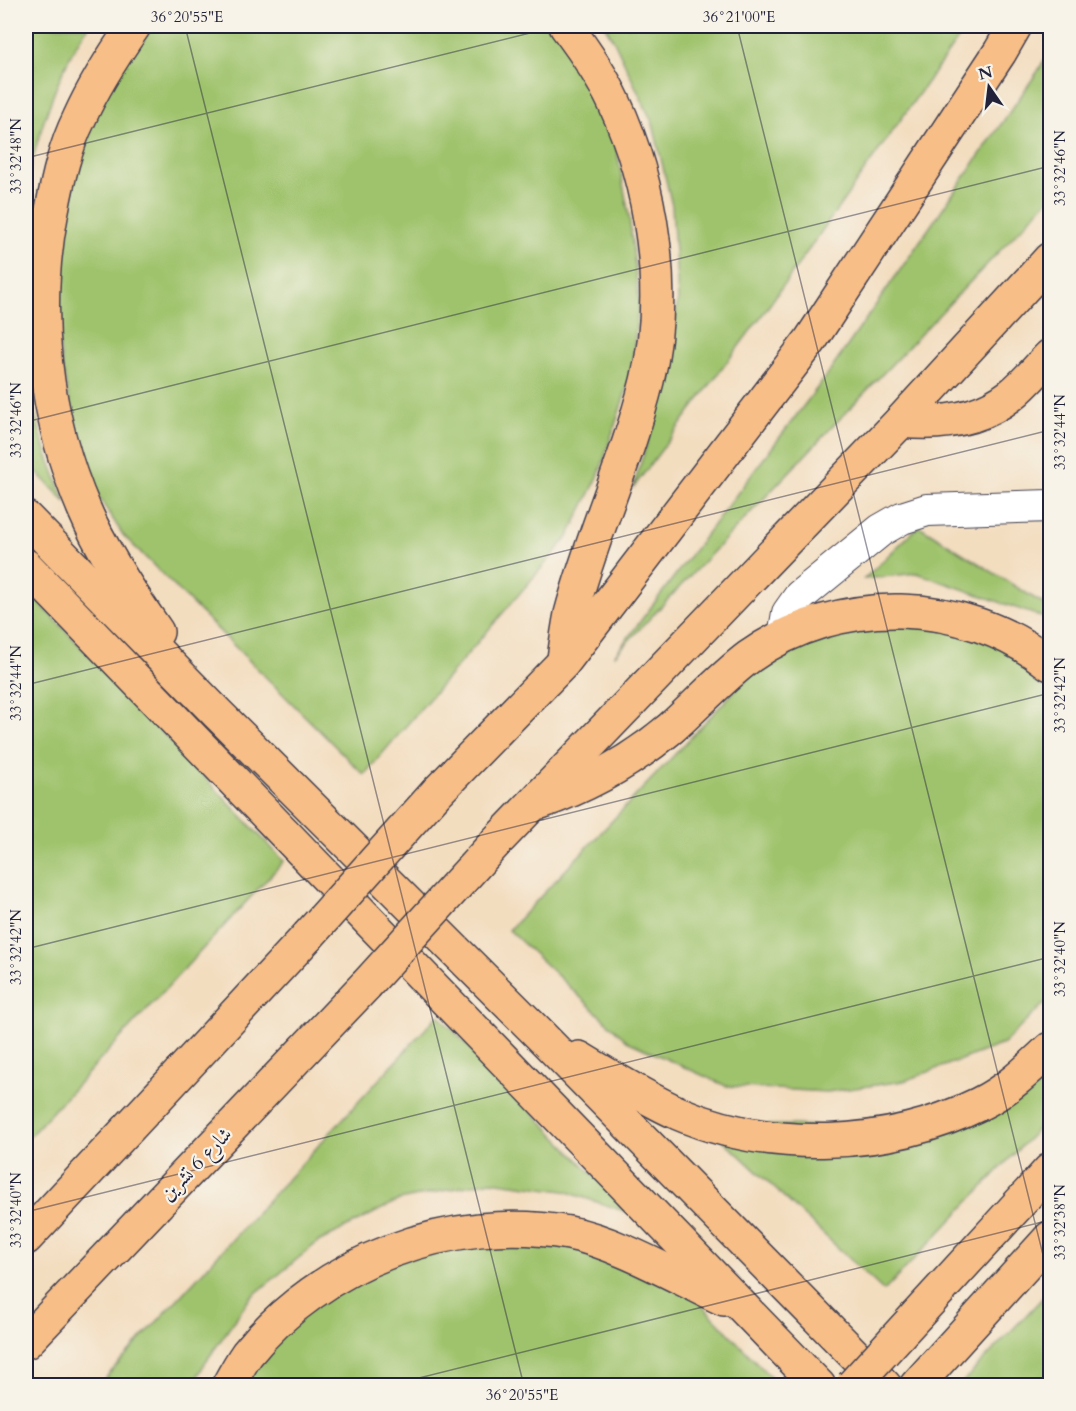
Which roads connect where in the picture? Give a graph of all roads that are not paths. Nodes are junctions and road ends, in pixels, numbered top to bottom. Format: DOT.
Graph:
graph roads {
  1 [pos="134,26"];
  2 [pos="566,26"];
  3 [pos="1015,26"];
  4 [pos="1050,259"];
  5 [pos="1050,356"];
  6 [pos="901,421"];
  7 [pos="1050,506"];
  8 [pos="26,518"];
  9 [pos="26,567"];
  10 [pos="784,636"];
  11 [pos="563,663"];
  12 [pos="1050,664"];
  13 [pos="216,713"];
  14 [pos="531,806"];
  15 [pos="539,1034"];
  16 [pos="1050,1049"];
  17 [pos="1050,1062"];
  18 [pos="1020,1078"];
  19 [pos="1050,1170"];
  20 [pos="26,1238"];
  21 [pos="1050,1238"];
  22 [pos="742,1307"];
  23 [pos="26,1342"];
  24 [pos="228,1386"];
  25 [pos="819,1386"];
  26 [pos="852,1386"];
  27 [pos="885,1386"];
  28 [pos="916,1386"];
  1 -- 13 [label="main road"];
  2 -- 11 [label="main road"];
  3 -- 11 [label="main road"];
  4 -- 6 [label="main road, شارع 6 تشرين"];
  5 -- 6 [label="main road"];
  6 -- 14 [label="main road, شارع 6 تشرين"];
  7 -- 10 [label="lane"];
  8 -- 13 [label="main road"];
  9 -- 22 [label="main road"];
  10 -- 12 [label="main road"];
  10 -- 14 [label="main road"];
  11 -- 20 [label="main road, bridge"];
  13 -- 15 [label="main road"];
  14 -- 23 [label="main road, شارع 6 تشرين, bridge"];
  15 -- 18 [label="main road"];
  15 -- 27 [label="main road"];
  16 -- 18 [label="main road"];
  17 -- 18 [label="main road"];
  19 -- 26 [label="main road, bridge"];
  21 -- 28 [label="main road"];
  22 -- 24 [label="main road"];
  22 -- 25 [label="main road"];
}
